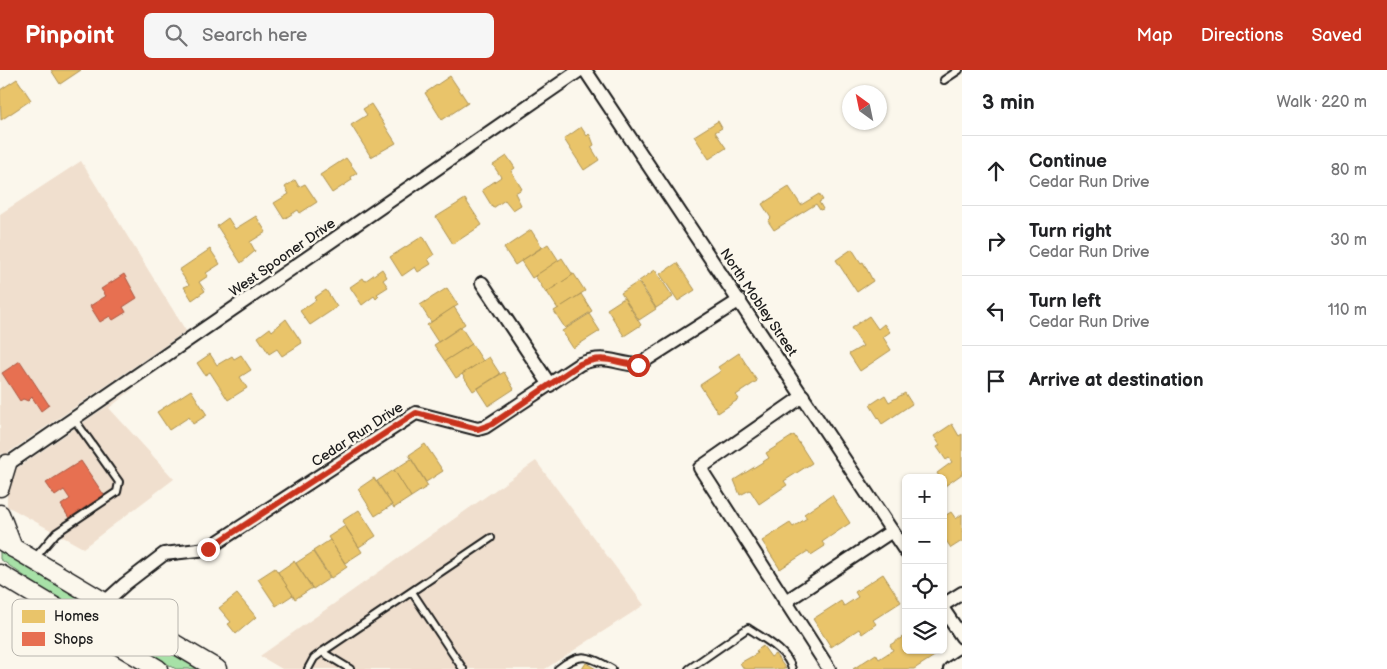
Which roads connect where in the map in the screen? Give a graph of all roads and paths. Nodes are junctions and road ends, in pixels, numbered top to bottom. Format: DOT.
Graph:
graph roads {
  1 [pos="580,70"];
  2 [pos="585,70"];
  3 [pos="959,70"];
  4 [pos="944,80"];
  5 [pos="482,283"];
  6 [pos="740,300"];
  7 [pos="550,385"];
  8 [pos="803,396"];
  9 [pos="74,419"];
  10 [pos="4,467"];
  11 [pos="0,487"];
  12 [pos="0,514"];
  13 [pos="892,531"];
  14 [pos="491,538"];
  15 [pos="6,544"];
  16 [pos="902,546"];
  17 [pos="34,560"];
  18 [pos="0,574"];
  19 [pos="412,592"];
  20 [pos="962,593"];
  21 [pos="42,599"];
  22 [pos="101,599"];
  23 [pos="109,599"];
  24 [pos="785,602"];
  25 [pos="947,602"];
  26 [pos="947,615"];
  27 [pos="962,637"];
  28 [pos="178,645"];
  29 [pos="322,652"];
  30 [pos="136,656"];
  31 [pos="962,661"];
  32 [pos="158,669"];
  33 [pos="217,669"];
  34 [pos="308,669"];
  35 [pos="350,669"];
  36 [pos="463,669"];
  37 [pos="558,669"];
  38 [pos="612,669"];
  39 [pos="689,669"];
  40 [pos="792,669"];
  41 [pos="829,669"];
  42 [pos="950,669"];
  1 -- 9 [label="street, West Spooner Drive"];
  2 -- 6 [label="street, North Mobley Street"];
  3 -- 4 [label="lane"];
  5 -- 7 [label="street"];
  6 -- 7 [label="street, Cedar Run Drive"];
  6 -- 8 [label="street, North Mobley Street"];
  7 -- 23 [label="street, Cedar Run Drive"];
  8 -- 13 [label="street, North Mobley Street"];
  8 -- 24 [label="street"];
  9 -- 10 [label="street, West Spooner Drive"];
  9 -- 17 [label="lane"];
  10 -- 11 [label="main road"];
  12 -- 15 [label="main road"];
  13 -- 16 [label="street, North Mobley Street"];
  13 -- 24 [label="street"];
  14 -- 19 [label="lane"];
  15 -- 17 [label="main road"];
  17 -- 22 [label="main road"];
  18 -- 21 [label="main road"];
  19 -- 29 [label="lane"];
  19 -- 36 [label="lane"];
  20 -- 25 [label="street"];
  24 -- 41 [label="street"];
  26 -- 27 [label="street"];
  28 -- 33 [label="main road"];
  29 -- 34 [label="lane"];
  29 -- 35 [label="lane"];
  30 -- 32 [label="main road"];
  31 -- 42 [label="street"];
  37 -- 38 [label="lane"];
  39 -- 40 [label="lane"];
}
